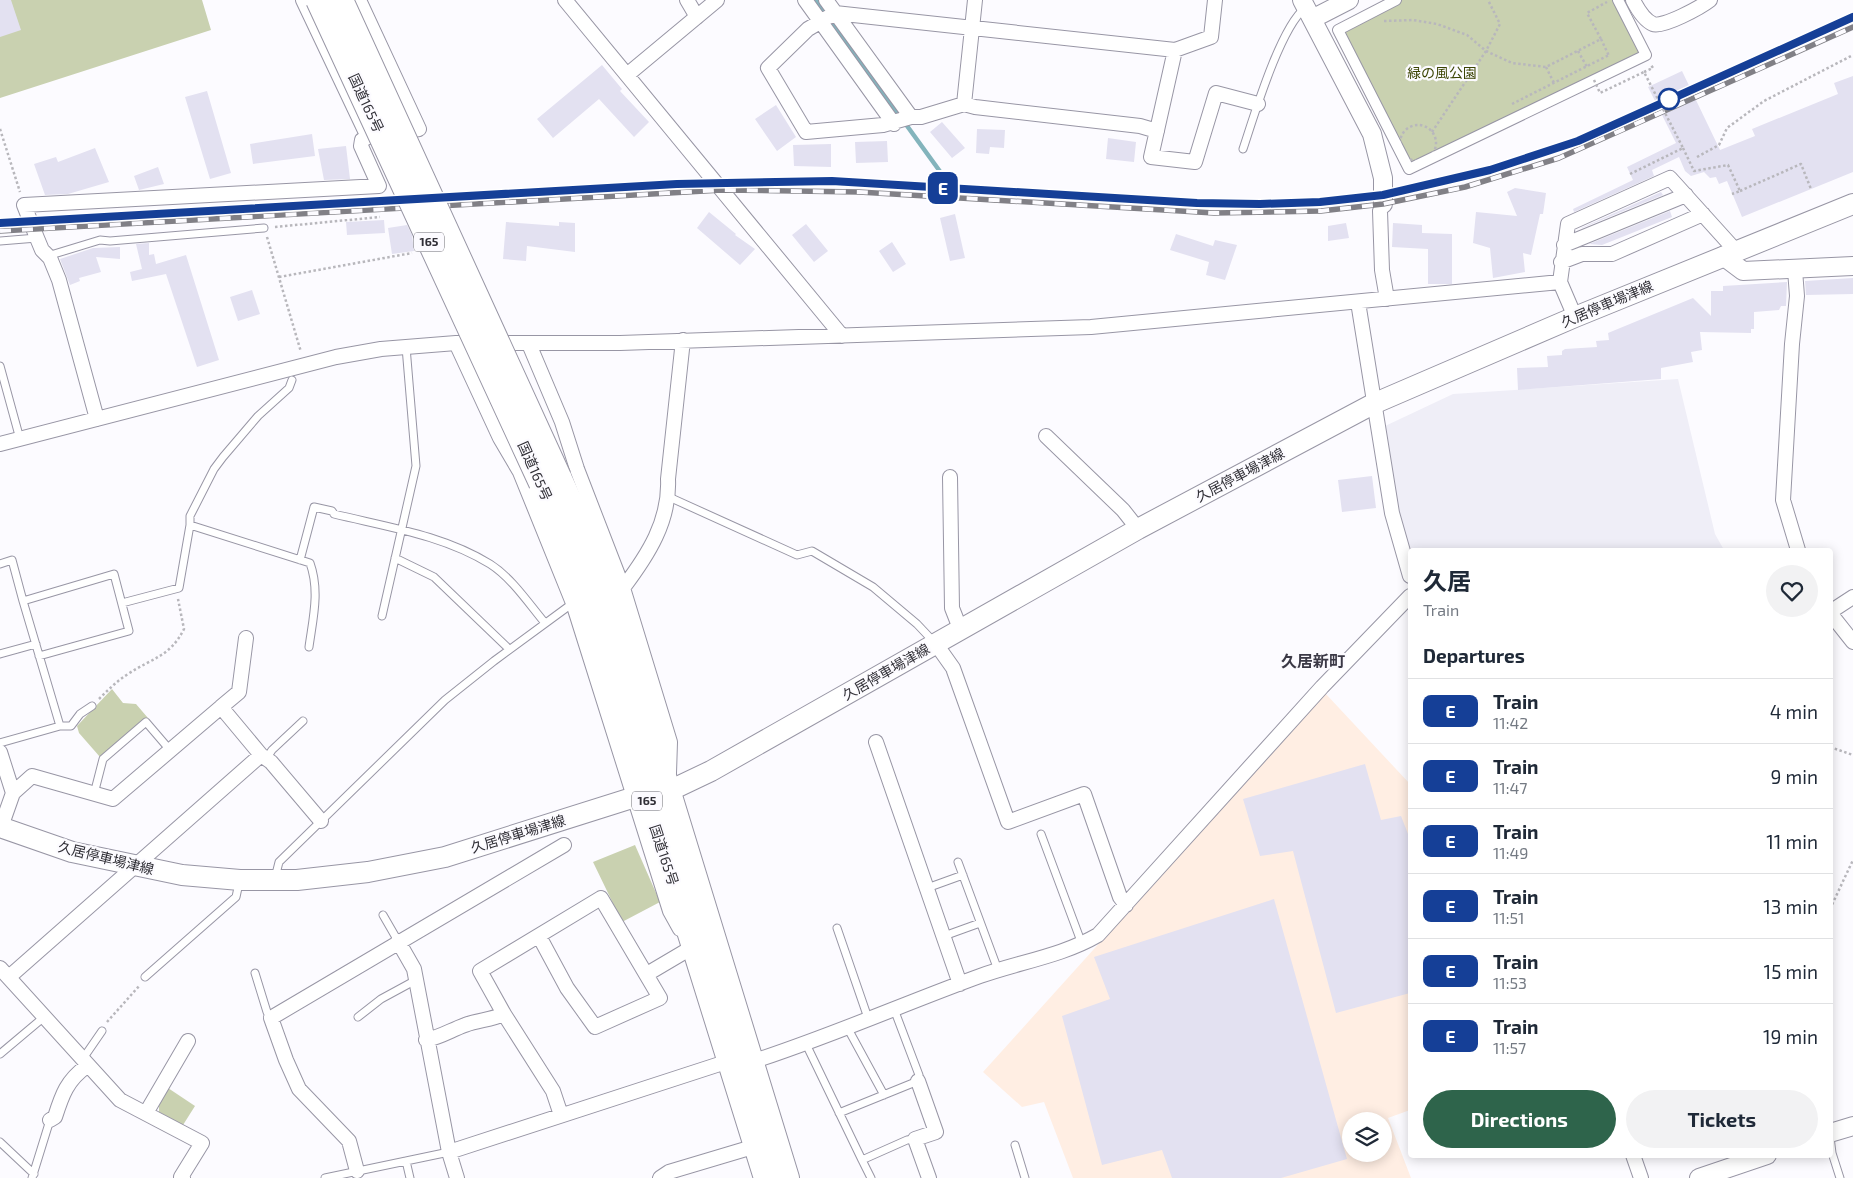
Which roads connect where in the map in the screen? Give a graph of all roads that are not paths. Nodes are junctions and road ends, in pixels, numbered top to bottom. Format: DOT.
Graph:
graph roads {
  1 [pos="303,0"];
  2 [pos="318,0"];
  3 [pos="341,0"];
  4 [pos="359,0"];
  5 [pos="565,0"];
  6 [pos="687,0"];
  7 [pos="716,0"];
  8 [pos="805,0"];
  9 [pos="826,0"];
  10 [pos="975,0"];
  11 [pos="1215,0"];
  12 [pos="1350,0"];
  13 [pos="1396,0"];
  14 [pos="1618,0"];
  15 [pos="1634,0"];
  16 [pos="1710,0"];
  17 [pos="1306,9"];
  18 [pos="697,17"];
  19 [pos="827,17"];
  20 [pos="972,27"];
  21 [pos="1175,50"];
  22 [pos="627,75"];
  23 [pos="964,104"];
  24 [pos="1258,104"];
  25 [pos="902,120"];
  26 [pos="1157,131"];
  27 [pos="368,138"];
  28 [pos="1243,149"];
  29 [pos="1686,195"];
  30 [pos="1383,204"];
  31 [pos="1853,204"];
  32 [pos="1703,214"];
  33 [pos="264,228"];
  34 [pos="37,238"];
  35 [pos="0,241"];
  36 [pos="1564,245"];
  37 [pos="1729,254"];
  38 [pos="50,258"];
  39 [pos="1561,262"];
  40 [pos="1853,266"];
  41 [pos="1795,270"];
  42 [pos="1560,282"];
  43 [pos="1387,299"];
  44 [pos="1358,302"];
  45 [pos="1575,317"];
  46 [pos="842,336"];
  47 [pos="683,340"];
  48 [pos="456,343"];
  49 [pos="529,344"];
  50 [pos="406,347"];
  51 [pos="0,366"];
  52 [pos="292,380"];
  53 [pos="1374,404"];
  54 [pos="97,418"];
  55 [pos="1046,436"];
  56 [pos="20,439"];
  57 [pos="0,444"];
  58 [pos="950,477"];
  59 [pos="550,480"];
  60 [pos="669,497"];
  61 [pos="190,525"];
  62 [pos="1138,529"];
  63 [pos="401,530"];
  64 [pos="1797,548"];
  65 [pos="395,558"];
  66 [pos="300,560"];
  67 [pos="0,564"];
  68 [pos="1408,569"];
  69 [pos="623,588"];
  70 [pos="1853,597"];
  71 [pos="1408,598"];
  72 [pos="24,601"];
  73 [pos="122,603"];
  74 [pos="573,603"];
  75 [pos="1833,611"];
  76 [pos="382,616"];
  77 [pos="1833,617"];
  78 [pos="545,623"];
  79 [pos="961,631"];
  80 [pos="246,638"];
  81 [pos="1853,642"];
  82 [pos="36,644"];
  83 [pos="936,644"];
  84 [pos="309,647"];
  85 [pos="510,649"];
  86 [pos="0,654"];
  87 [pos="40,656"];
  88 [pos="92,706"];
  89 [pos="221,707"];
  90 [pos="303,721"];
  91 [pos="60,726"];
  92 [pos="876,742"];
  93 [pos="0,743"];
  94 [pos="170,750"];
  95 [pos="0,752"];
  96 [pos="264,757"];
  97 [pos="669,790"];
  98 [pos="13,793"];
  99 [pos="94,794"];
  100 [pos="640,797"];
  101 [pos="321,821"];
  102 [pos="0,827"];
  103 [pos="1041,834"];
  104 [pos="564,845"];
  105 [pos="958,862"];
  106 [pos="134,867"];
  107 [pos="963,875"];
  108 [pos="240,880"];
  109 [pos="274,880"];
  110 [pos="926,888"];
  111 [pos="1126,905"];
  112 [pos="383,915"];
  113 [pos="980,924"];
  114 [pos="837,928"];
  115 [pos="539,936"];
  116 [pos="944,936"];
  117 [pos="398,942"];
  118 [pos="1082,944"];
  119 [pos="695,955"];
  120 [pos="998,970"];
  121 [pos="4,973"];
  122 [pos="255,973"];
  123 [pos="647,974"];
  124 [pos="145,977"];
  125 [pos="416,980"];
  126 [pos="960,984"];
  127 [pos="894,1008"];
  128 [pos="504,1014"];
  129 [pos="44,1017"];
  130 [pos="358,1017"];
  131 [pos="271,1018"];
  132 [pos="868,1018"];
  133 [pos="847,1027"];
  134 [pos="102,1031"];
  135 [pos="426,1040"];
  136 [pos="188,1041"];
  137 [pos="806,1044"];
  138 [pos="0,1054"];
  139 [pos="740,1061"];
  140 [pos="84,1063"];
  141 [pos="918,1081"];
  142 [pos="884,1095"];
  143 [pos="146,1113"];
  144 [pos="839,1113"];
  145 [pos="561,1115"];
  146 [pos="50,1120"];
  147 [pos="1853,1126"];
  148 [pos="1833,1132"];
  149 [pos="915,1139"];
  150 [pos="0,1142"];
  151 [pos="1015,1145"];
  152 [pos="756,1146"];
  153 [pos="449,1152"];
  154 [pos="1833,1156"];
  155 [pos="1634,1158"];
  156 [pos="1758,1158"];
  157 [pos="862,1160"];
  158 [pos="406,1161"];
  159 [pos="357,1171"];
  160 [pos="33,1176"];
  161 [pos="1704,1177"];
  162 [pos="183,1178"];
  163 [pos="325,1178"];
  164 [pos="410,1178"];
  165 [pos="457,1178"];
  166 [pos="660,1178"];
  167 [pos="766,1178"];
  168 [pos="787,1178"];
  169 [pos="871,1178"];
  170 [pos="929,1178"];
  171 [pos="1025,1178"];
  172 [pos="1641,1178"];
  173 [pos="1840,1178"];
  1 -- 27 [label="street"];
  2 -- 59 [label="highway, 国道165号 / 165, bridge"];
  3 -- 59 [label="highway, 国道165号 / 165, bridge"];
  4 -- 27 [label="street"];
  5 -- 22 [label="street"];
  6 -- 18 [label="street"];
  7 -- 18 [label="street"];
  8 -- 19 [label="street"];
  9 -- 19 [label="street"];
  10 -- 20 [label="street"];
  11 -- 21 [label="street"];
  12 -- 17 [label="street"];
  13 -- 14 [label="street"];
  15 -- 16 [label="street"];
  17 -- 24 [label="lane"];
  17 -- 30 [label="street"];
  18 -- 22 [label="street"];
  19 -- 20 [label="street"];
  19 -- 25 [label="street"];
  19 -- 25 [label="street"];
  20 -- 21 [label="street"];
  20 -- 23 [label="street"];
  21 -- 26 [label="street"];
  22 -- 46 [label="street"];
  23 -- 25 [label="street"];
  23 -- 26 [label="street"];
  24 -- 26 [label="street"];
  24 -- 28 [label="lane"];
  27 -- 34 [label="street"];
  29 -- 32 [label="street"];
  29 -- 36 [label="street"];
  29 -- 36 [label="street"];
  30 -- 43 [label="street"];
  31 -- 37 [label="main road, 久居停車場津線"];
  32 -- 37 [label="street"];
  32 -- 39 [label="street"];
  33 -- 38 [label="lane"];
  34 -- 35 [label="lane"];
  34 -- 38 [label="street"];
  36 -- 39 [label="street"];
  37 -- 41 [label="street"];
  37 -- 45 [label="main road, 久居停車場津線"];
  38 -- 54 [label="street"];
  39 -- 42 [label="street"];
  40 -- 41 [label="street"];
  41 -- 64 [label="street"];
  42 -- 43 [label="street"];
  42 -- 45 [label="street"];
  43 -- 44 [label="street"];
  44 -- 46 [label="street"];
  44 -- 53 [label="street"];
  45 -- 53 [label="main road, 久居停車場津線"];
  46 -- 47 [label="street"];
  47 -- 49 [label="street"];
  47 -- 60 [label="street"];
  48 -- 49 [label="street"];
  48 -- 50 [label="street"];
  48 -- 74 [label="street, 国道165号 / 165"];
  49 -- 69 [label="street, 国道165号 / 165"];
  50 -- 54 [label="street"];
  50 -- 63 [label="lane"];
  51 -- 56 [label="lane"];
  52 -- 61 [label="lane"];
  53 -- 62 [label="main road, 久居停車場津線"];
  53 -- 68 [label="street"];
  54 -- 56 [label="street"];
  55 -- 62 [label="street"];
  56 -- 57 [label="street"];
  58 -- 79 [label="street"];
  59 -- 97 [label="highway, 国道165号 / 165"];
  59 -- 100 [label="highway, 国道165号 / 165"];
  60 -- 69 [label="street"];
  60 -- 83 [label="lane"];
  61 -- 66 [label="lane"];
  61 -- 73 [label="lane"];
  62 -- 79 [label="main road, 久居停車場津線"];
  63 -- 65 [label="lane"];
  63 -- 66 [label="lane"];
  63 -- 78 [label="lane"];
  65 -- 76 [label="lane"];
  65 -- 85 [label="lane"];
  66 -- 84 [label="lane"];
  67 -- 72 [label="lane"];
  69 -- 97 [label="street, 国道165号 / 165"];
  70 -- 75 [label="street"];
  71 -- 111 [label="street"];
  72 -- 73 [label="lane"];
  72 -- 82 [label="lane"];
  73 -- 87 [label="lane"];
  74 -- 78 [label="lane"];
  74 -- 100 [label="street, 国道165号 / 165"];
  77 -- 81 [label="street"];
  78 -- 85 [label="lane"];
  79 -- 83 [label="main road, 久居停車場津線"];
  80 -- 89 [label="street"];
  82 -- 86 [label="lane"];
  82 -- 87 [label="lane"];
  83 -- 97 [label="main road, 久居停車場津線"];
  83 -- 111 [label="street"];
  85 -- 101 [label="lane"];
  87 -- 91 [label="lane"];
  88 -- 91 [label="lane"];
  89 -- 94 [label="street"];
  89 -- 96 [label="street"];
  90 -- 96 [label="lane"];
  91 -- 93 [label="lane"];
  92 -- 110 [label="street"];
  94 -- 99 [label="street"];
  94 -- 99 [label="lane"];
  95 -- 98 [label="street"];
  96 -- 101 [label="street"];
  96 -- 106 [label="street"];
  97 -- 100 [label="main road, 久居停車場津線"];
  97 -- 139 [label="highway, 国道165号 / 165"];
  98 -- 99 [label="street"];
  98 -- 102 [label="street"];
  100 -- 109 [label="main road, 久居停車場津線"];
  100 -- 119 [label="highway, 国道165号 / 165"];
  101 -- 109 [label="lane"];
  102 -- 106 [label="main road, 久居停車場津線"];
  103 -- 118 [label="lane"];
  104 -- 117 [label="street"];
  105 -- 107 [label="lane"];
  106 -- 108 [label="main road, 久居停車場津線"];
  106 -- 121 [label="street"];
  107 -- 110 [label="lane"];
  107 -- 113 [label="lane"];
  108 -- 109 [label="main road, 久居停車場津線"];
  108 -- 124 [label="lane"];
  110 -- 116 [label="street"];
  111 -- 118 [label="street"];
  112 -- 117 [label="lane"];
  113 -- 116 [label="lane"];
  113 -- 120 [label="lane"];
  114 -- 132 [label="lane"];
  115 -- 123 [label="street"];
  115 -- 123 [label="street"];
  115 -- 128 [label="street"];
  116 -- 126 [label="street"];
  117 -- 125 [label="street"];
  117 -- 131 [label="street"];
  118 -- 120 [label="street"];
  119 -- 123 [label="street"];
  119 -- 139 [label="highway, 国道165号 / 165"];
  120 -- 126 [label="street"];
  121 -- 129 [label="street"];
  122 -- 131 [label="lane"];
  125 -- 130 [label="lane"];
  125 -- 135 [label="street"];
  126 -- 127 [label="street"];
  127 -- 132 [label="street"];
  127 -- 141 [label="lane"];
  128 -- 135 [label="street"];
  128 -- 145 [label="street"];
  129 -- 138 [label="lane"];
  129 -- 140 [label="street"];
  131 -- 159 [label="street"];
  132 -- 133 [label="street"];
  133 -- 137 [label="street"];
  133 -- 142 [label="lane"];
  134 -- 140 [label="lane"];
  135 -- 153 [label="street"];
  136 -- 143 [label="street"];
  137 -- 139 [label="street"];
  137 -- 144 [label="lane"];
  139 -- 145 [label="street"];
  139 -- 152 [label="highway, 国道165号 / 165"];
  139 -- 168 [label="highway, 国道165号 / 165"];
  140 -- 143 [label="street"];
  140 -- 146 [label="street"];
  141 -- 142 [label="lane"];
  141 -- 149 [label="street"];
  142 -- 144 [label="lane"];
  143 -- 162 [label="street"];
  144 -- 157 [label="lane"];
  145 -- 153 [label="street"];
  146 -- 160 [label="lane"];
  147 -- 148 [label="street"];
  149 -- 157 [label="lane"];
  149 -- 170 [label="street"];
  150 -- 160 [label="lane"];
  151 -- 171 [label="lane"];
  152 -- 166 [label="street"];
  152 -- 167 [label="highway, 国道165号 / 165"];
  153 -- 158 [label="lane"];
  153 -- 165 [label="street"];
  154 -- 173 [label="lane"];
  155 -- 172 [label="street"];
  156 -- 161 [label="street"];
  157 -- 169 [label="lane"];
  158 -- 159 [label="lane"];
  158 -- 164 [label="lane"];
  159 -- 163 [label="lane"];
}
